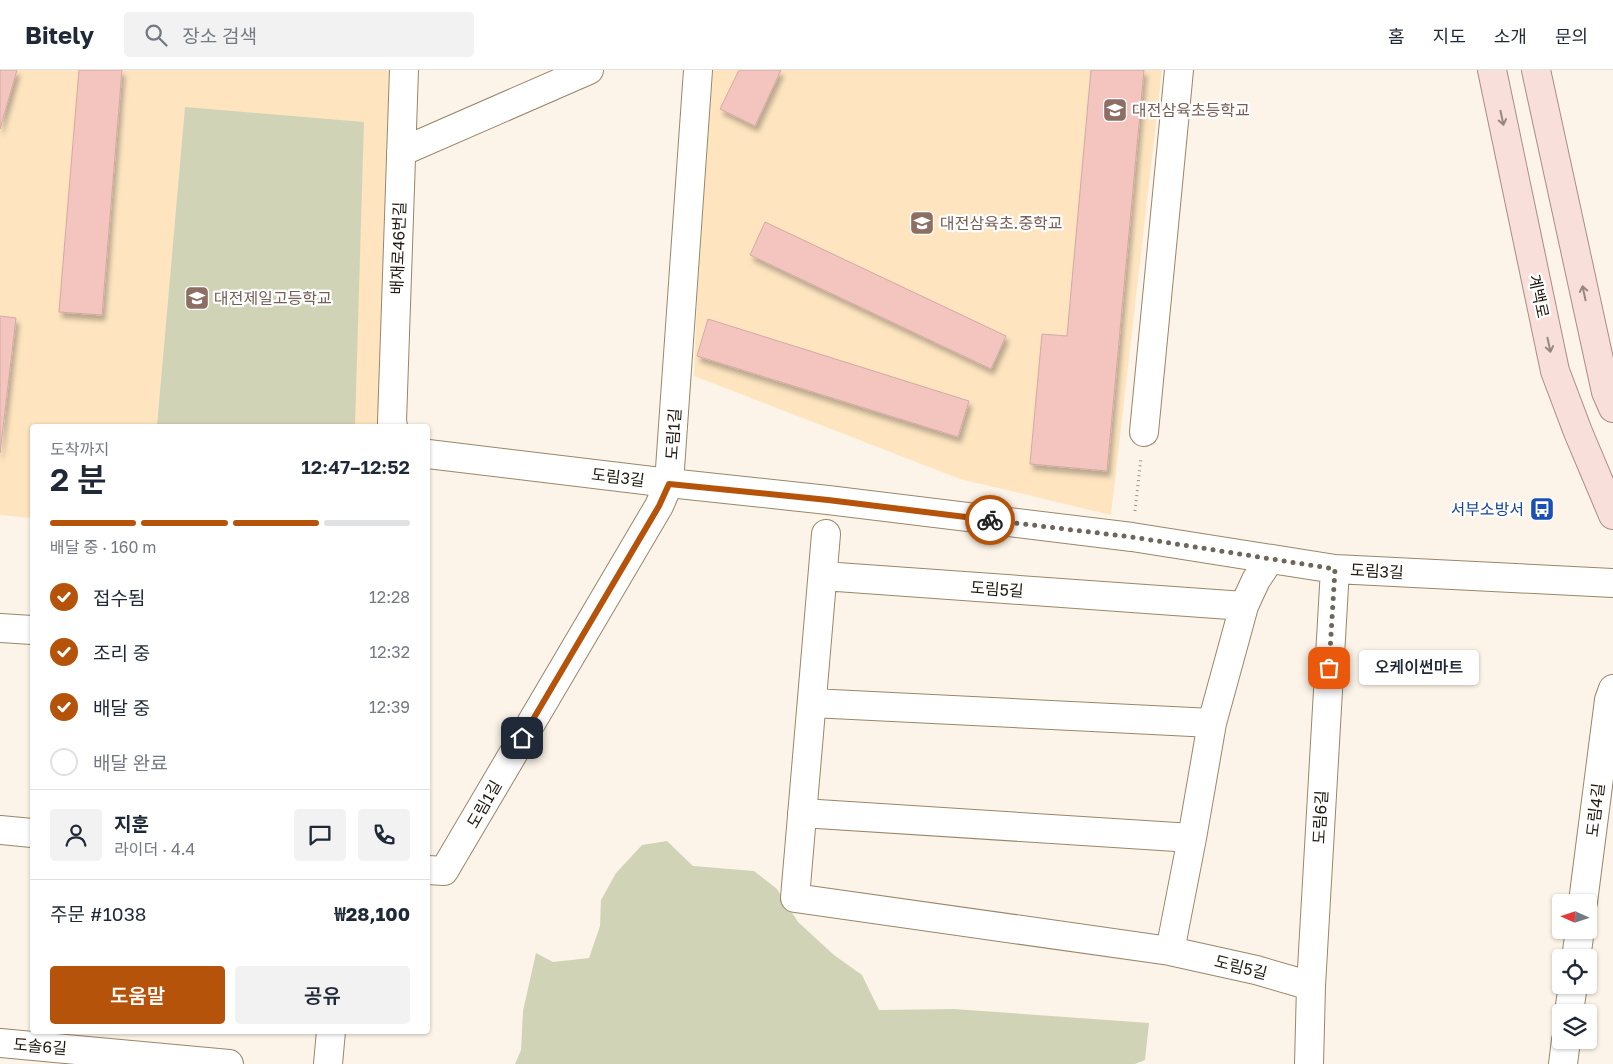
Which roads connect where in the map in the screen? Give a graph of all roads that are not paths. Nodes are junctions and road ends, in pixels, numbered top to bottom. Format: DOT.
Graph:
graph roads {
  1 [pos="404,70"];
  2 [pos="590,70"];
  3 [pos="698,70"];
  4 [pos="1179,70"];
  5 [pos="1492,70"];
  6 [pos="1536,70"];
  7 [pos="401,152"];
  8 [pos="1600,365"];
  9 [pos="1613,390"];
  10 [pos="1613,408"];
  11 [pos="393,424"];
  12 [pos="1144,432"];
  13 [pos="430,454"];
  14 [pos="669,484"];
  15 [pos="1613,515"];
  16 [pos="826,534"];
  17 [pos="1270,559"];
  18 [pos="1335,569"];
  19 [pos="822,576"];
  20 [pos="1613,583"];
  21 [pos="1244,606"];
  22 [pos="0,628"];
  23 [pos="30,630"];
  24 [pos="1613,689"];
  25 [pos="812,703"];
  26 [pos="1212,723"];
  27 [pos="802,814"];
  28 [pos="0,830"];
  29 [pos="30,833"];
  30 [pos="1192,838"];
  31 [pos="430,870"];
  32 [pos="1584,894"];
  33 [pos="1170,951"];
  34 [pos="1311,986"];
  35 [pos="332,1034"];
  36 [pos="126,1043"];
  37 [pos="1565,1049"];
  38 [pos="15,1051"];
  39 [pos="229,1064"];
  40 [pos="328,1064"];
  41 [pos="1308,1064"];
  42 [pos="1563,1064"];
  1 -- 7 [label="street, 배재로46번길"];
  2 -- 7 [label="street"];
  3 -- 14 [label="street, 도림1길"];
  4 -- 12 [label="street"];
  5 -- 15 [label="main road, 계백로, one-way"];
  8 -- 6 [label="main road, one-way"];
  7 -- 11 [label="street, 배재로46번길"];
  8 -- 9 [label="main road"];
  8 -- 10 [label="main road"];
  13 -- 14 [label="street, 도림3길"];
  14 -- 17 [label="street, 도림3길"];
  14 -- 31 [label="street, 도림1길"];
  16 -- 19 [label="street"];
  17 -- 18 [label="street, 도림3길"];
  17 -- 21 [label="street"];
  18 -- 20 [label="street, 도림3길"];
  18 -- 34 [label="street, 도림6길"];
  19 -- 21 [label="street, 도림5길"];
  19 -- 25 [label="street, 도림5길"];
  21 -- 26 [label="street"];
  22 -- 23 [label="street"];
  24 -- 32 [label="street, 도림4길"];
  25 -- 26 [label="street"];
  25 -- 27 [label="street, 도림5길"];
  26 -- 30 [label="street"];
  27 -- 30 [label="street"];
  27 -- 33 [label="street, 도림5길"];
  28 -- 29 [label="street"];
  30 -- 33 [label="street"];
  33 -- 34 [label="street, 도림5길"];
  34 -- 41 [label="street, 도림6길"];
  35 -- 40 [label="street"];
  36 -- 38 [label="street, 도솔6길"];
  36 -- 39 [label="street, 도솔6길"];
  37 -- 42 [label="street"];
}
